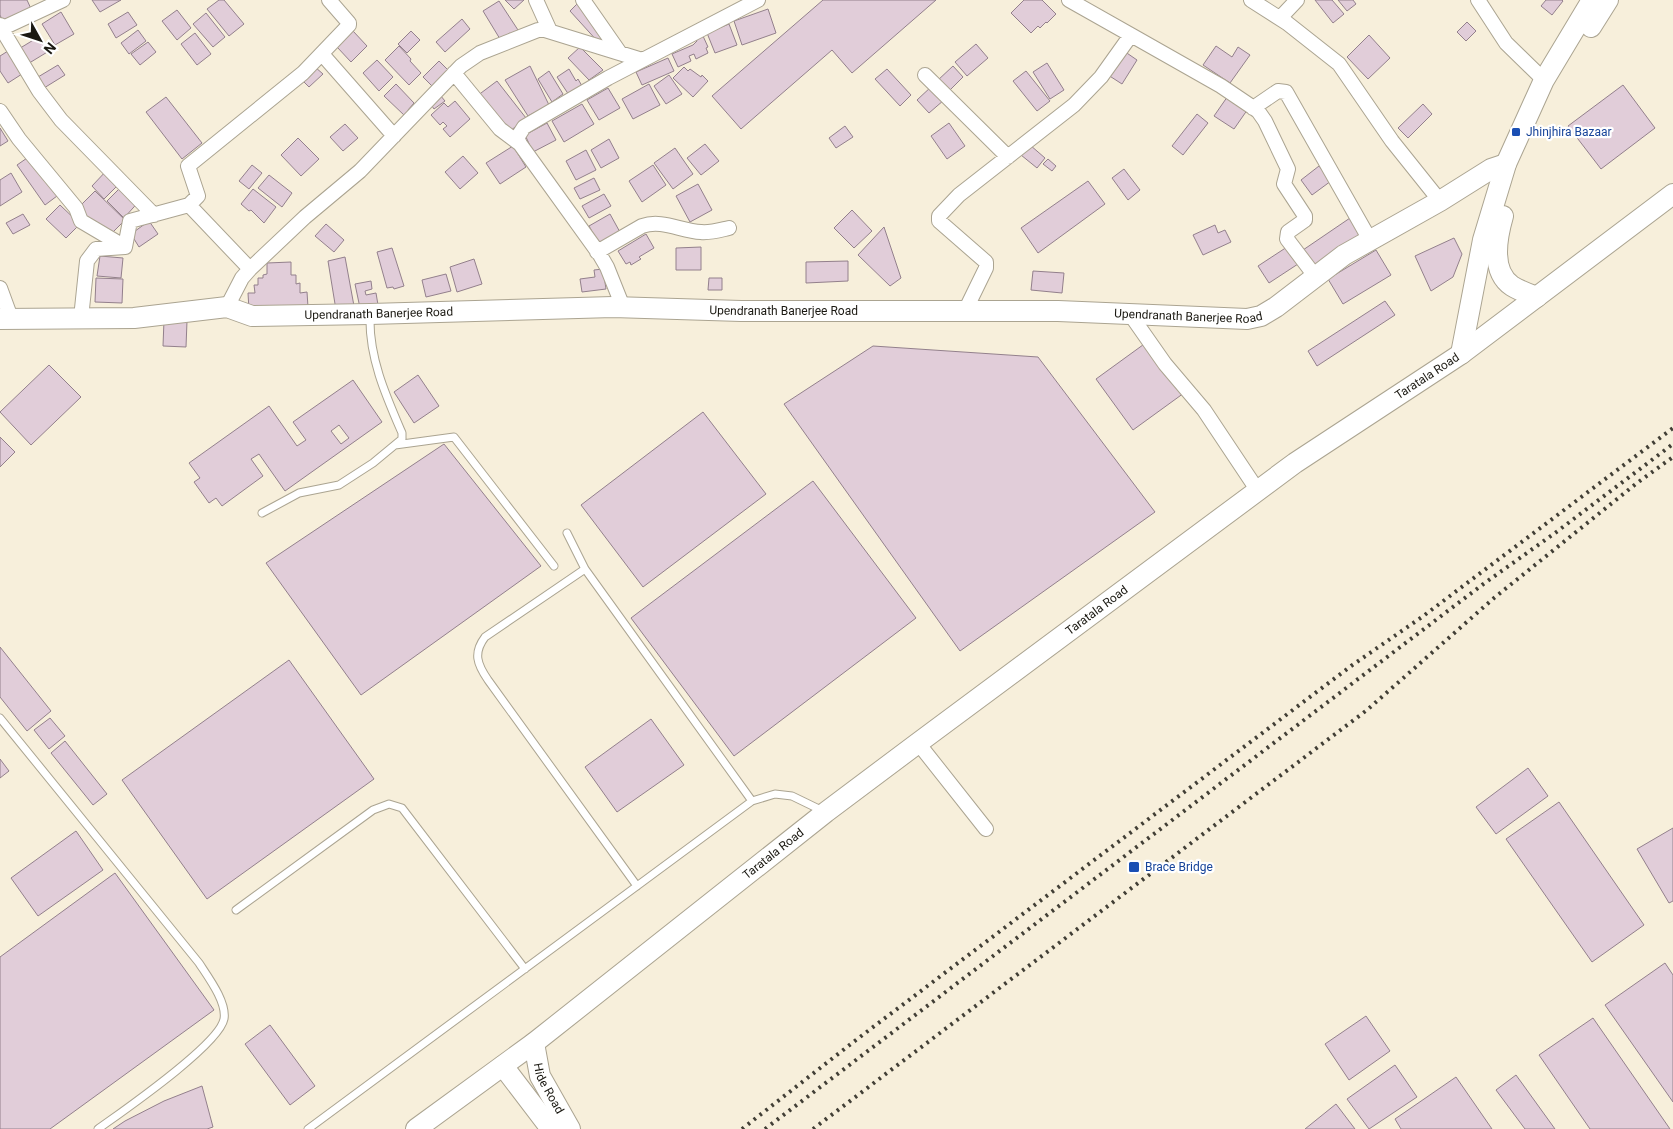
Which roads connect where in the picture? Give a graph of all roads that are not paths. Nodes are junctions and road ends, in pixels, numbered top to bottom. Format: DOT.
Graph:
graph roads {
  1 [pos="63,0"];
  2 [pos="329,0"];
  3 [pos="536,0"];
  4 [pos="583,0"];
  5 [pos="758,0"];
  6 [pos="1069,0"];
  7 [pos="1251,0"];
  8 [pos="1296,0"];
  9 [pos="1478,0"];
  10 [pos="1592,0"];
  11 [pos="1608,0"];
  12 [pos="1280,18"];
  13 [pos="0,26"];
  14 [pos="550,31"];
  15 [pos="1131,35"];
  16 [pos="620,53"];
  17 [pos="322,54"];
  18 [pos="642,60"];
  19 [pos="454,73"];
  20 [pos="925,75"];
  21 [pos="1544,80"];
  22 [pos="1253,108"];
  23 [pos="0,111"];
  24 [pos="394,136"];
  25 [pos="520,144"];
  26 [pos="1008,157"];
  27 [pos="1509,172"];
  28 [pos="1673,194"];
  29 [pos="1440,201"];
  30 [pos="189,206"];
  31 [pos="154,215"];
  32 [pos="729,228"];
  33 [pos="1370,240"];
  34 [pos="125,247"];
  35 [pos="598,252"];
  36 [pos="250,269"];
  37 [pos="1315,276"];
  38 [pos="0,288"];
  39 [pos="1537,298"];
  40 [pos="227,307"];
  41 [pos="623,307"];
  42 [pos="966,311"];
  43 [pos="370,314"];
  44 [pos="1130,314"];
  45 [pos="81,318"];
  46 [pos="6,319"];
  47 [pos="1461,354"];
  48 [pos="392,446"];
  49 [pos="1258,491"];
  50 [pos="262,513"];
  51 [pos="567,533"];
  52 [pos="554,566"];
  53 [pos="585,569"];
  54 [pos="0,718"];
  55 [pos="918,743"];
  56 [pos="752,801"];
  57 [pos="826,812"];
  58 [pos="986,829"];
  59 [pos="637,886"];
  60 [pos="236,910"];
  61 [pos="525,969"];
  62 [pos="534,1043"];
  63 [pos="503,1066"];
  64 [pos="98,1129"];
  65 [pos="308,1129"];
  66 [pos="416,1129"];
  67 [pos="551,1129"];
  68 [pos="570,1129"];
  1 -- 13 [label="street"];
  2 -- 17 [label="street"];
  3 -- 14 [label="street"];
  4 -- 16 [label="street"];
  5 -- 18 [label="street"];
  6 -- 15 [label="street"];
  7 -- 12 [label="street"];
  8 -- 12 [label="street"];
  9 -- 21 [label="street"];
  10 -- 21 [label="main road"];
  11 -- 27 [label="main road"];
  12 -- 29 [label="street"];
  13 -- 31 [label="street"];
  14 -- 16 [label="street"];
  14 -- 19 [label="street"];
  15 -- 22 [label="street"];
  15 -- 26 [label="street"];
  16 -- 18 [label="street"];
  17 -- 24 [label="street"];
  17 -- 30 [label="street"];
  18 -- 25 [label="street"];
  19 -- 24 [label="street"];
  19 -- 25 [label="street"];
  20 -- 26 [label="street"];
  21 -- 27 [label="main road"];
  22 -- 33 [label="street"];
  22 -- 37 [label="street"];
  23 -- 34 [label="street"];
  24 -- 36 [label="street"];
  25 -- 35 [label="street"];
  26 -- 42 [label="street"];
  27 -- 29 [label="main road, Upendranath Banerjee Road"];
  27 -- 39 [label="main road"];
  27 -- 47 [label="main road"];
  28 -- 39 [label="main road, Taratala Road"];
  29 -- 33 [label="main road, Upendranath Banerjee Road"];
  30 -- 31 [label="street"];
  30 -- 36 [label="street"];
  31 -- 34 [label="street"];
  32 -- 35 [label="street"];
  33 -- 37 [label="main road, Upendranath Banerjee Road"];
  34 -- 45 [label="street"];
  35 -- 41 [label="street"];
  36 -- 40 [label="street"];
  37 -- 44 [label="main road, Upendranath Banerjee Road"];
  38 -- 46 [label="street"];
  39 -- 47 [label="main road, Taratala Road"];
  40 -- 43 [label="main road, Upendranath Banerjee Road"];
  40 -- 45 [label="main road, Upendranath Banerjee Road"];
  41 -- 42 [label="main road, Upendranath Banerjee Road"];
  41 -- 43 [label="main road, Upendranath Banerjee Road"];
  42 -- 44 [label="main road, Upendranath Banerjee Road"];
  43 -- 48 [label="lane"];
  44 -- 49 [label="street"];
  45 -- 46 [label="main road, Upendranath Banerjee Road"];
  47 -- 49 [label="main road, Taratala Road"];
  48 -- 50 [label="lane"];
  48 -- 52 [label="lane"];
  49 -- 55 [label="main road, Taratala Road"];
  51 -- 53 [label="lane"];
  53 -- 56 [label="lane"];
  53 -- 59 [label="lane"];
  54 -- 64 [label="lane"];
  55 -- 57 [label="main road, Taratala Road"];
  55 -- 58 [label="street"];
  56 -- 57 [label="lane"];
  56 -- 59 [label="lane"];
  57 -- 62 [label="main road, Taratala Road"];
  59 -- 61 [label="lane"];
  60 -- 61 [label="lane"];
  61 -- 65 [label="lane"];
  62 -- 63 [label="main road, Taratala Road"];
  62 -- 68 [label="main road, Hide Road"];
  63 -- 66 [label="main road, Taratala Road"];
  63 -- 67 [label="main road"];
}
